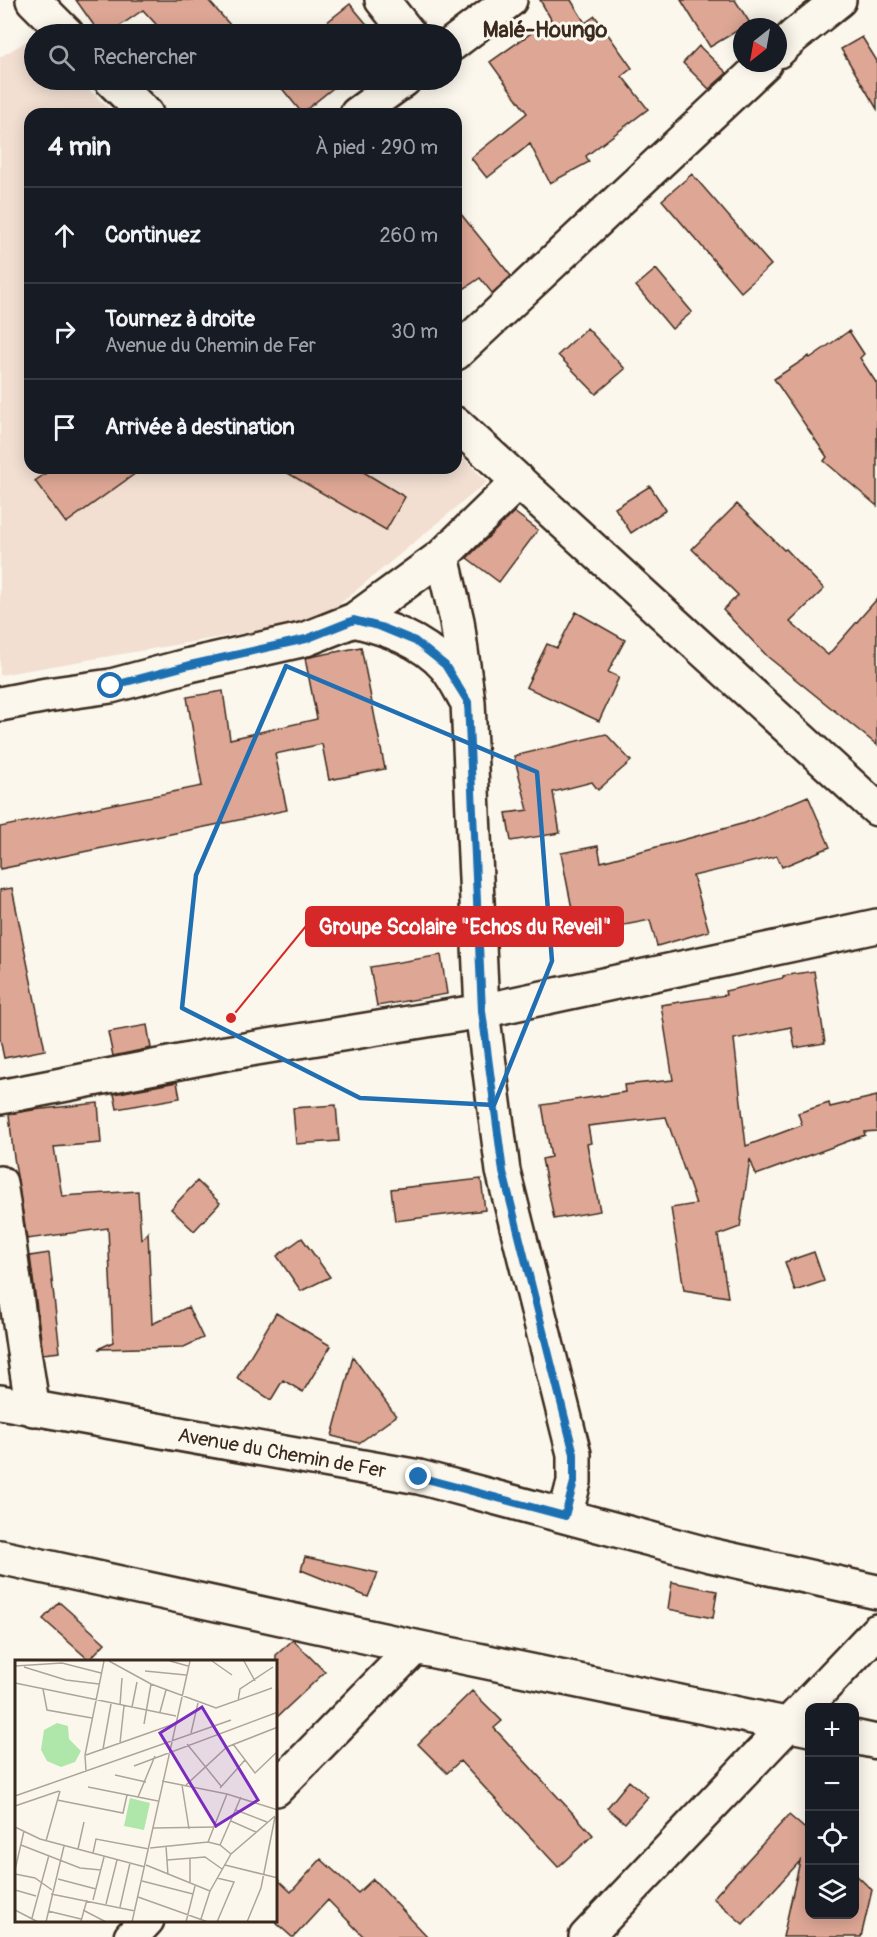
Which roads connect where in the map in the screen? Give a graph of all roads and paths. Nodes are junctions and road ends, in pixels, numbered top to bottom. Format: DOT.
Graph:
graph roads {
  1 [pos="33,0"];
  2 [pos="382,0"];
  3 [pos="510,0"];
  4 [pos="839,0"];
  5 [pos="57,24"];
  6 [pos="401,24"];
  7 [pos="462,36"];
  8 [pos="787,43"];
  9 [pos="755,72"];
  10 [pos="121,90"];
  11 [pos="390,90"];
  12 [pos="140,108"];
  13 [pos="365,108"];
  14 [pos="462,347"];
  15 [pos="462,429"];
  16 [pos="519,481"];
  17 [pos="442,556"];
  18 [pos="354,620"];
  19 [pos="468,702"];
  20 [pos="0,704"];
  21 [pos="877,809"];
  22 [pos="877,926"];
  23 [pos="482,1011"];
  24 [pos="0,1097"];
  25 [pos="0,1183"];
  26 [pos="0,1402"];
  27 [pos="33,1408"];
  28 [pos="565,1516"];
  29 [pos="0,1557"];
  30 [pos="877,1592"];
  31 [pos="877,1631"];
  32 [pos="415,1647"];
  33 [pos="799,1727"];
  34 [pos="859,1738"];
  35 [pos="877,1742"];
  36 [pos="278,1787"];
  37 [pos="145,1922"];
  38 [pos="131,1937"];
  39 [pos="586,1937"];
  1 -- 5 [label="street"];
  2 -- 6 [label="street"];
  3 -- 7 [label="street"];
  4 -- 8 [label="street"];
  9 -- 14 [label="street"];
  10 -- 12 [label="street"];
  11 -- 13 [label="street"];
  15 -- 16 [label="street"];
  16 -- 17 [label="street"];
  16 -- 21 [label="street"];
  17 -- 18 [label="street"];
  17 -- 19 [label="street"];
  18 -- 19 [label="street"];
  18 -- 20 [label="street"];
  19 -- 23 [label="street"];
  22 -- 23 [label="street"];
  23 -- 24 [label="street"];
  23 -- 28 [label="street"];
  25 -- 27 [label="street"];
  26 -- 27 [label="street, Avenue du Chemin de Fer"];
  27 -- 28 [label="street, Avenue du Chemin de Fer"];
  28 -- 30 [label="street, Avenue du Chemin de Fer"];
  29 -- 32 [label="street"];
  31 -- 33 [label="street"];
  32 -- 33 [label="street"];
  32 -- 36 [label="street"];
  33 -- 39 [label="street"];
  34 -- 35 [label="street"];
  37 -- 38 [label="street"];
}
